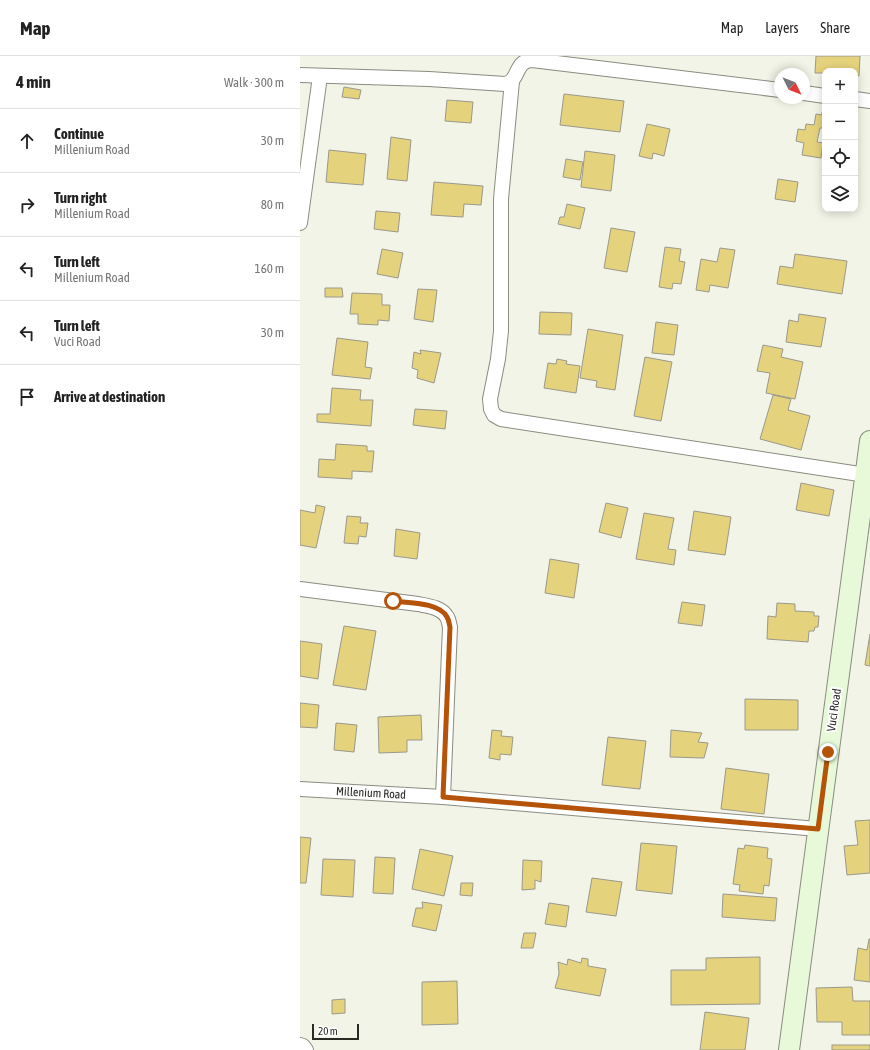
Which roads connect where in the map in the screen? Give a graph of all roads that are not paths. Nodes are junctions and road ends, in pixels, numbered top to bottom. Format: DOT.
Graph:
graph roads {
  1 [pos="523,60"];
  2 [pos="300,75"];
  3 [pos="320,76"];
  4 [pos="512,81"];
  5 [pos="774,89"];
  6 [pos="810,94"];
  7 [pos="822,96"];
  8 [pos="858,99"];
  9 [pos="870,101"];
  10 [pos="300,224"];
  11 [pos="870,441"];
  12 [pos="866,474"];
  13 [pos="300,588"];
  14 [pos="300,789"];
  15 [pos="443,797"];
  16 [pos="818,829"];
  17 [pos="300,1044"];
  18 [pos="306,1050"];
  19 [pos="789,1050"];
  1 -- 4 [label="street"];
  1 -- 5 [label="street"];
  2 -- 3 [label="street"];
  3 -- 4 [label="street"];
  3 -- 10 [label="street"];
  4 -- 12 [label="street"];
  6 -- 7 [label="street"];
  8 -- 9 [label="street"];
  11 -- 12 [label="main road, Vuci Road"];
  12 -- 16 [label="main road, Vuci Road"];
  13 -- 15 [label="street"];
  14 -- 15 [label="street, Millenium Road"];
  15 -- 16 [label="street, Millenium Road"];
  16 -- 19 [label="main road, Vuci Road"];
  17 -- 18 [label="street"];
}
